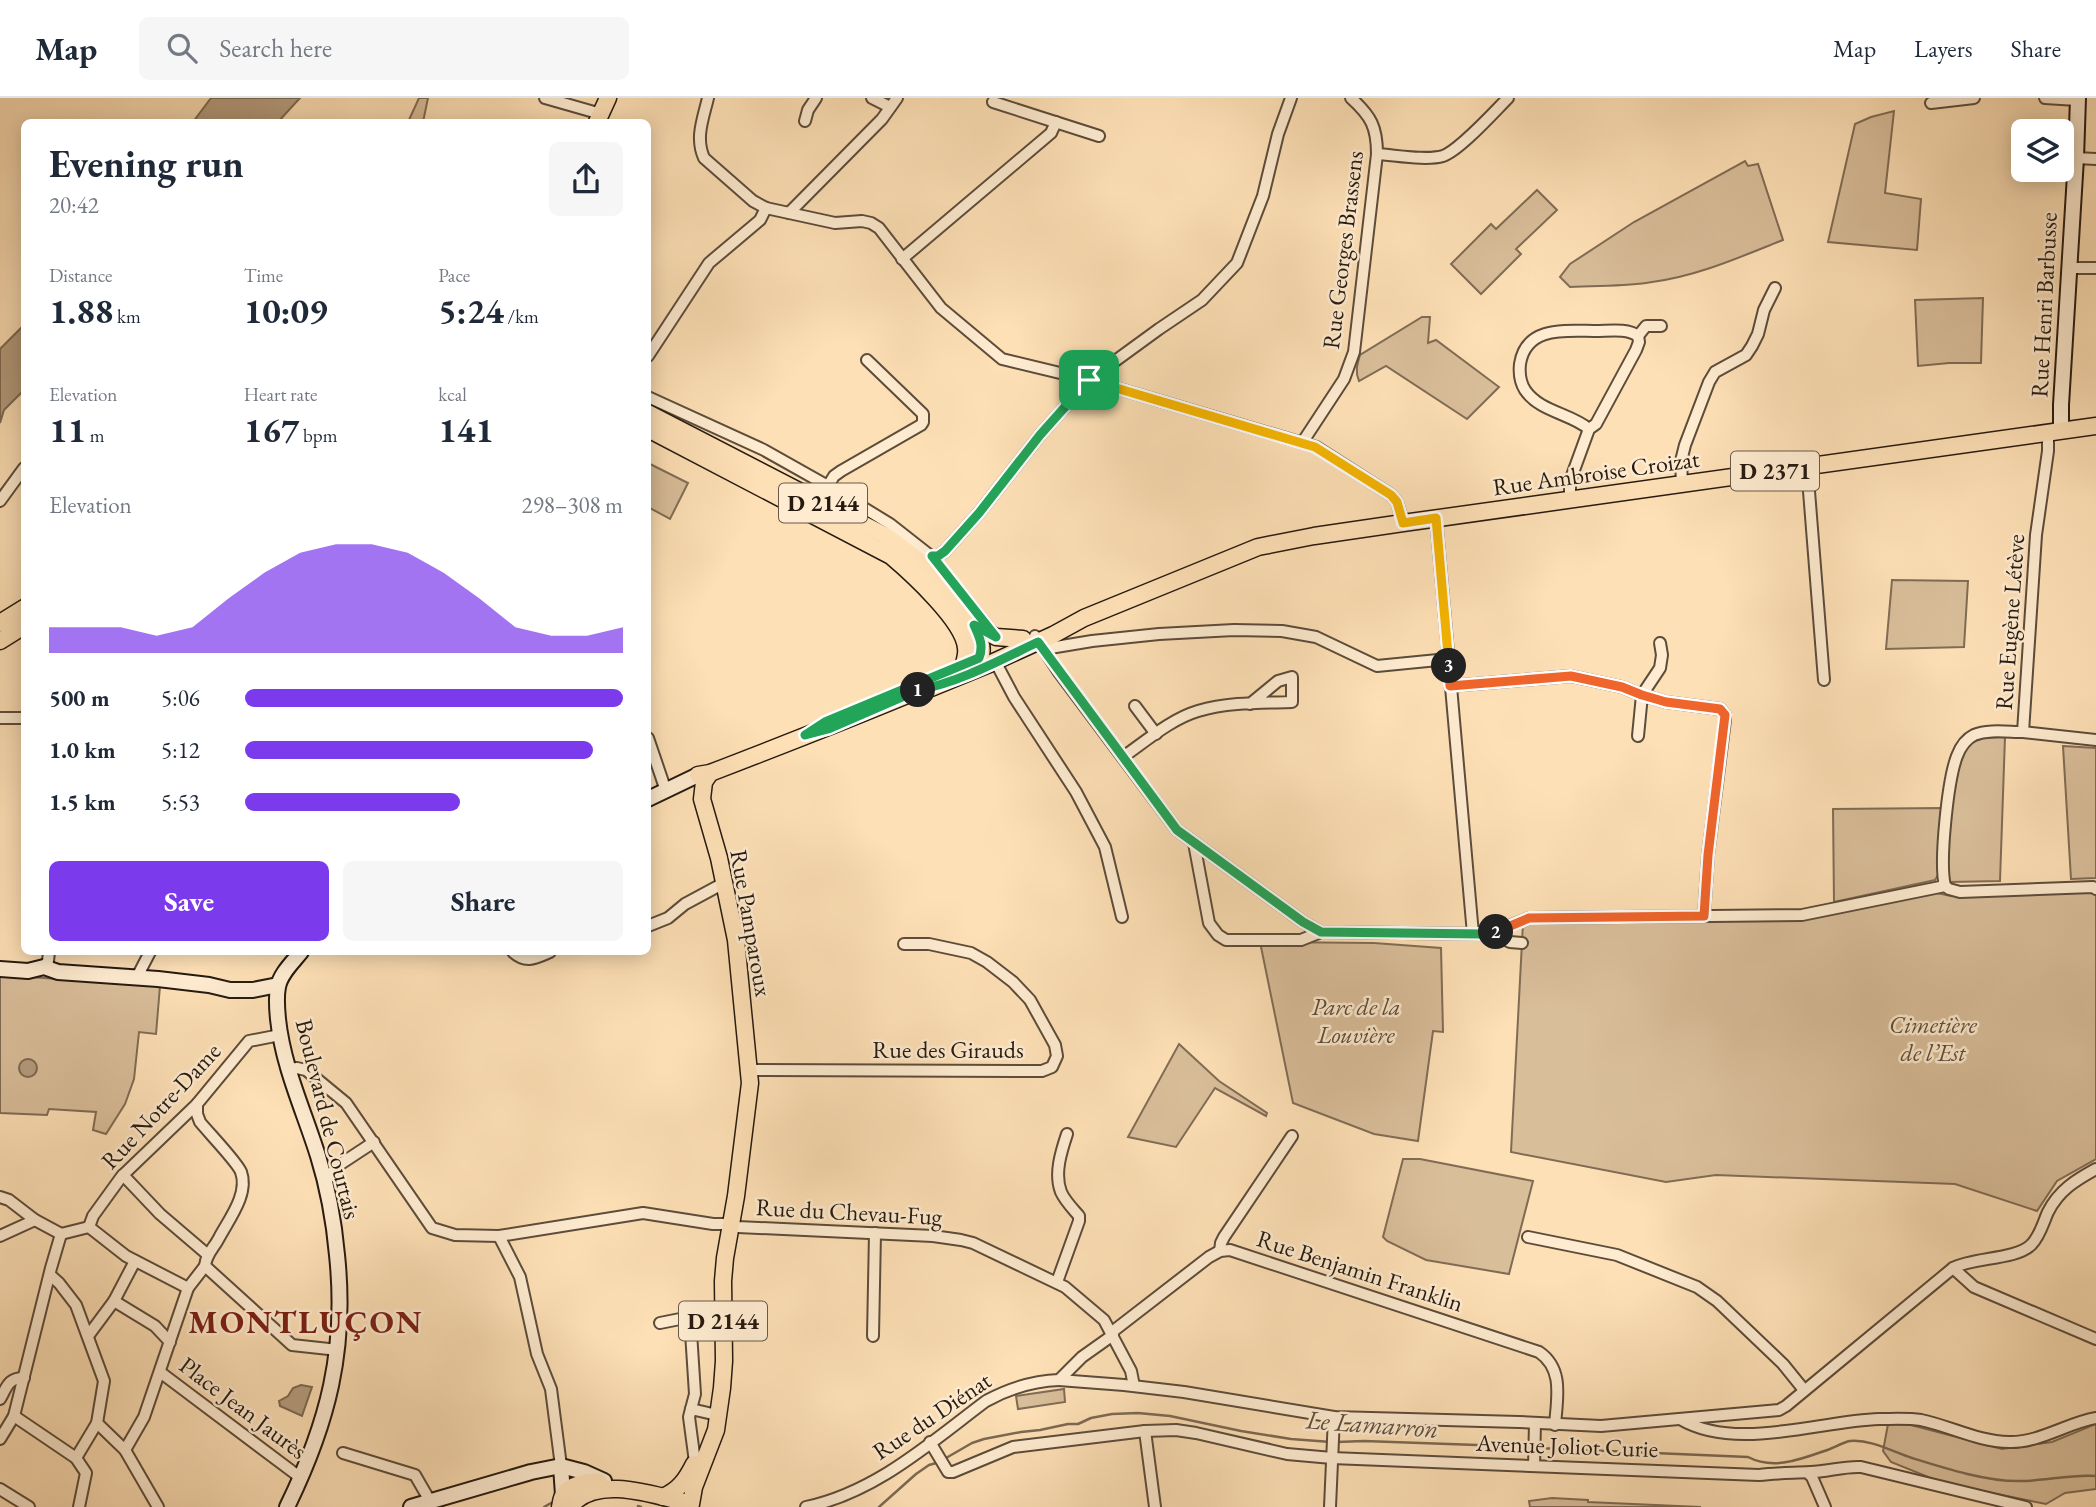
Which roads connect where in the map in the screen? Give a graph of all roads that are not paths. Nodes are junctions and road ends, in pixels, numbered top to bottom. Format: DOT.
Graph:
graph roads {
  1 [pos="545,98"];
  2 [pos="608,98"];
  3 [pos="708,98"];
  4 [pos="816,98"];
  5 [pos="872,98"];
  6 [pos="1291,98"];
  7 [pos="1351,98"];
  8 [pos="1508,98"];
  9 [pos="1974,98"];
  10 [pos="2045,98"];
  11 [pos="2077,99"];
  12 [pos="993,102"];
  13 [pos="893,103"];
  14 [pos="1931,103"];
  15 [pos="599,118"];
  16 [pos="805,121"];
  17 [pos="1056,122"];
  18 [pos="1099,136"];
  19 [pos="1377,154"];
  20 [pos="2076,158"];
  21 [pos="2096,159"];
  22 [pos="766,208"];
  23 [pos="789,213"];
  24 [pos="902,259"];
  25 [pos="2069,268"];
  26 [pos="2096,268"];
  27 [pos="1774,288"];
  28 [pos="1661,326"];
  29 [pos="1638,336"];
  30 [pos="651,351"];
  31 [pos="867,360"];
  32 [pos="1089,380"];
  33 [pos="651,398"];
  34 [pos="651,415"];
  35 [pos="2096,426"];
  36 [pos="1590,429"];
  37 [pos="651,432"];
  38 [pos="2055,432"];
  39 [pos="1302,443"];
  40 [pos="1807,466"];
  41 [pos="21,472"];
  42 [pos="1682,484"];
  43 [pos="828,486"];
  44 [pos="1570,499"];
  45 [pos="0,501"];
  46 [pos="1436,518"];
  47 [pos="1403,523"];
  48 [pos="932,556"];
  49 [pos="21,610"];
  50 [pos="0,623"];
  51 [pos="957,626"];
  52 [pos="21,628"];
  53 [pos="1039,639"];
  54 [pos="0,641"];
  55 [pos="1660,643"];
  56 [pos="989,652"];
  57 [pos="1448,659"];
  58 [pos="964,664"];
  59 [pos="1824,680"];
  60 [pos="1450,686"];
  61 [pos="1642,695"];
  62 [pos="1250,704"];
  63 [pos="1135,706"];
  64 [pos="0,718"];
  65 [pos="21,718"];
  66 [pos="2023,732"];
  67 [pos="1156,734"];
  68 [pos="805,735"];
  69 [pos="1638,736"];
  70 [pos="2096,740"];
  71 [pos="651,747"];
  72 [pos="1123,757"];
  73 [pos="704,777"];
  74 [pos="684,787"];
  75 [pos="666,791"];
  76 [pos="651,798"];
  77 [pos="702,799"];
  78 [pos="1194,843"];
  79 [pos="724,883"];
  80 [pos="1945,886"];
  81 [pos="2096,889"];
  82 [pos="1704,916"];
  83 [pos="1122,917"];
  84 [pos="651,925"];
  85 [pos="1321,932"];
  86 [pos="1492,933"];
  87 [pos="1473,934"];
  88 [pos="1522,943"];
  89 [pos="904,944"];
  90 [pos="49,955"];
  91 [pos="148,955"];
  92 [pos="299,955"];
  93 [pos="517,955"];
  94 [pos="544,955"];
  95 [pos="44,967"];
  96 [pos="0,969"];
  97 [pos="137,977"];
  98 [pos="278,985"];
  99 [pos="280,1035"];
  100 [pos="288,1069"];
  101 [pos="750,1077"];
  102 [pos="197,1104"];
  103 [pos="1067,1135"];
  104 [pos="1292,1136"];
  105 [pos="374,1142"];
  106 [pos="320,1160"];
  107 [pos="339,1164"];
  108 [pos="2096,1169"];
  109 [pos="123,1175"];
  110 [pos="325,1180"];
  111 [pos="0,1197"];
  112 [pos="35,1220"];
  113 [pos="731,1224"];
  114 [pos="89,1227"];
  115 [pos="875,1233"];
  116 [pos="61,1234"];
  117 [pos="519,1234"];
  118 [pos="0,1236"];
  119 [pos="499,1236"];
  120 [pos="1528,1237"];
  121 [pos="1220,1251"];
  122 [pos="508,1252"];
  123 [pos="206,1260"];
  124 [pos="135,1261"];
  125 [pos="1953,1268"];
  126 [pos="50,1272"];
  127 [pos="1057,1282"];
  128 [pos="188,1288"];
  129 [pos="116,1296"];
  130 [pos="660,1323"];
  131 [pos="1112,1334"];
  132 [pos="88,1336"];
  133 [pos="873,1336"];
  134 [pos="2096,1339"];
  135 [pos="170,1342"];
  136 [pos="338,1350"];
  137 [pos="160,1372"];
  138 [pos="24,1378"];
  139 [pos="1059,1380"];
  140 [pos="1133,1386"];
  141 [pos="1804,1390"];
  142 [pos="0,1399"];
  143 [pos="691,1409"];
  144 [pos="14,1416"];
  145 [pos="717,1417"];
  146 [pos="1334,1417"];
  147 [pos="2096,1418"];
  148 [pos="1680,1419"];
  149 [pos="97,1423"];
  150 [pos="1535,1423"];
  151 [pos="1555,1425"];
  152 [pos="1145,1431"];
  153 [pos="0,1439"];
  154 [pos="930,1442"];
  155 [pos="125,1450"];
  156 [pos="343,1453"];
  157 [pos="76,1458"];
  158 [pos="1332,1458"];
  159 [pos="1534,1461"];
  160 [pos="695,1462"];
  161 [pos="561,1466"];
  162 [pos="1808,1473"];
  163 [pos="301,1478"];
  164 [pos="607,1483"];
  165 [pos="587,1487"];
  166 [pos="0,1489"];
  167 [pos="628,1490"];
  168 [pos="663,1497"];
  169 [pos="430,1501"];
  170 [pos="564,1503"];
  171 [pos="696,1506"];
  172 [pos="30,1507"];
  173 [pos="79,1507"];
  174 [pos="158,1507"];
  175 [pos="287,1507"];
  176 [pos="411,1507"];
  177 [pos="806,1507"];
  178 [pos="1155,1507"];
  179 [pos="1330,1507"];
  180 [pos="1825,1507"];
  181 [pos="2026,1507"];
  1 -- 15 [label="street"];
  2 -- 15 [label="main road"];
  3 -- 22 [label="street"];
  4 -- 16 [label="street"];
  5 -- 13 [label="street"];
  6 -- 32 [label="street"];
  7 -- 19 [label="street, Rue Georges Brassens"];
  8 -- 19 [label="street"];
  9 -- 14 [label="street"];
  10 -- 11 [label="street"];
  11 -- 20 [label="main road, Rue Henri Barbusse"];
  12 -- 17 [label="street"];
  13 -- 23 [label="street"];
  17 -- 18 [label="street"];
  17 -- 24 [label="street"];
  19 -- 39 [label="street, Rue Georges Brassens"];
  20 -- 21 [label="street"];
  20 -- 25 [label="main road, Rue Henri Barbusse"];
  22 -- 23 [label="street"];
  22 -- 30 [label="street"];
  23 -- 24 [label="street"];
  24 -- 32 [label="street"];
  25 -- 26 [label="street"];
  25 -- 38 [label="main road, Rue Henri Barbusse"];
  27 -- 42 [label="street"];
  28 -- 29 [label="street"];
  29 -- 36 [label="street"];
  29 -- 36 [label="street"];
  31 -- 43 [label="street"];
  32 -- 39 [label="street"];
  32 -- 48 [label="street"];
  33 -- 43 [label="street"];
  34 -- 56 [label="main road, D 2144"];
  35 -- 38 [label="main road, Rue Ambroise Croizat / D 2371"];
  36 -- 44 [label="street"];
  37 -- 51 [label="main road, D 2144"];
  38 -- 40 [label="main road, Rue Ambroise Croizat / D 2371"];
  38 -- 66 [label="street, Rue Eugène Létève"];
  39 -- 47 [label="street"];
  40 -- 42 [label="main road, Rue Ambroise Croizat / D 2371"];
  40 -- 59 [label="street"];
  41 -- 45 [label="street"];
  42 -- 44 [label="main road, Rue Ambroise Croizat / D 2371"];
  43 -- 48 [label="street"];
  44 -- 46 [label="main road, Rue Ambroise Croizat / D 2371"];
  46 -- 47 [label="main road, D 2371"];
  46 -- 57 [label="street"];
  47 -- 53 [label="main road, D 2371"];
  48 -- 56 [label="street"];
  49 -- 50 [label="main road"];
  51 -- 56 [label="main road, D 2144"];
  51 -- 58 [label="main road, D 2144"];
  52 -- 54 [label="main road"];
  53 -- 56 [label="main road"];
  53 -- 56 [label="main road, D 2371"];
  53 -- 57 [label="street"];
  53 -- 72 [label="street"];
  55 -- 61 [label="street"];
  56 -- 58 [label="main road"];
  56 -- 68 [label="main road"];
  56 -- 83 [label="street"];
  57 -- 60 [label="street"];
  58 -- 68 [label="main road"];
  60 -- 61 [label="street"];
  60 -- 87 [label="street"];
  61 -- 69 [label="street"];
  61 -- 82 [label="street"];
  62 -- 67 [label="street"];
  63 -- 67 [label="street"];
  64 -- 65 [label="street"];
  66 -- 70 [label="street"];
  66 -- 80 [label="street, Rue Eugène Létève"];
  67 -- 72 [label="street"];
  68 -- 73 [label="main road"];
  71 -- 75 [label="street"];
  72 -- 78 [label="street"];
  73 -- 74 [label="main road"];
  73 -- 75 [label="main road"];
  73 -- 77 [label="main road, Rue Pamparoux / D 2144"];
  74 -- 75 [label="main road"];
  74 -- 77 [label="main road"];
  75 -- 76 [label="main road"];
  77 -- 79 [label="main road, Rue Pamparoux / D 2144"];
  78 -- 85 [label="street"];
  78 -- 85 [label="street"];
  79 -- 84 [label="street"];
  79 -- 101 [label="main road, Rue Pamparoux / D 2144"];
  80 -- 81 [label="street"];
  80 -- 82 [label="street"];
  82 -- 86 [label="street"];
  85 -- 87 [label="street"];
  86 -- 87 [label="street"];
  86 -- 88 [label="street"];
  89 -- 101 [label="street, Rue des Girauds"];
  90 -- 95 [label="street"];
  91 -- 97 [label="street"];
  92 -- 98 [label="main road"];
  93 -- 94 [label="street"];
  95 -- 96 [label="main road"];
  95 -- 97 [label="main road"];
  97 -- 98 [label="main road"];
  98 -- 99 [label="main road, Boulevard de Courtais"];
  99 -- 100 [label="main road, Boulevard de Courtais"];
  99 -- 102 [label="street, Rue Notre-Dame"];
  100 -- 105 [label="street, Rue du Chevau-Fug"];
  100 -- 106 [label="main road, Boulevard de Courtais"];
  101 -- 113 [label="main road, D 2144"];
  102 -- 109 [label="street, Rue Notre-Dame"];
  102 -- 123 [label="street"];
  103 -- 127 [label="street"];
  104 -- 121 [label="street"];
  105 -- 107 [label="street"];
  105 -- 119 [label="street, Rue du Chevau-Fug"];
  106 -- 107 [label="street"];
  106 -- 110 [label="main road, Boulevard de Courtais"];
  107 -- 110 [label="street"];
  108 -- 125 [label="street"];
  109 -- 114 [label="street, Rue Notre-Dame"];
  109 -- 123 [label="street"];
  110 -- 136 [label="main road, Boulevard de Courtais"];
  111 -- 112 [label="street"];
  112 -- 116 [label="street"];
  112 -- 118 [label="street"];
  113 -- 115 [label="street, Rue du Chevau-Fug"];
  113 -- 117 [label="street, Rue du Chevau-Fug"];
  113 -- 145 [label="main road, D 2144"];
  114 -- 116 [label="street"];
  114 -- 124 [label="street"];
  115 -- 127 [label="street, Rue du Chevau-Fug"];
  115 -- 133 [label="street"];
  116 -- 126 [label="street"];
  117 -- 119 [label="street, Rue du Chevau-Fug"];
  117 -- 122 [label="street"];
  119 -- 122 [label="street"];
  120 -- 141 [label="street"];
  121 -- 131 [label="street, Rue Benjamin Franklin"];
  121 -- 151 [label="street, Rue Benjamin Franklin"];
  122 -- 161 [label="street"];
  123 -- 128 [label="street"];
  123 -- 136 [label="street"];
  124 -- 128 [label="street"];
  124 -- 129 [label="street"];
  125 -- 134 [label="street"];
  125 -- 141 [label="street, Rue du Diénat"];
  126 -- 132 [label="street"];
  126 -- 138 [label="street"];
  127 -- 131 [label="street, Rue du Chevau-Fug"];
  128 -- 135 [label="street"];
  129 -- 132 [label="street"];
  129 -- 135 [label="street"];
  130 -- 143 [label="street"];
  131 -- 139 [label="street"];
  131 -- 140 [label="street, Rue du Chevau-Fug"];
  132 -- 149 [label="street"];
  135 -- 137 [label="street"];
  136 -- 163 [label="main road, Boulevard de Courtais"];
  137 -- 155 [label="street"];
  137 -- 163 [label="street, Place Jean Jaurès"];
  138 -- 142 [label="street"];
  138 -- 144 [label="street"];
  139 -- 140 [label="street, Rue du Diénat"];
  139 -- 154 [label="street, Rue du Diénat"];
  140 -- 146 [label="street, Rue du Diénat"];
  141 -- 148 [label="street, Rue du Diénat"];
  143 -- 145 [label="street"];
  143 -- 160 [label="street"];
  144 -- 153 [label="street"];
  144 -- 157 [label="street"];
  145 -- 160 [label="main road, D 2144"];
  145 -- 171 [label="main road, D 2144"];
  146 -- 150 [label="street, Rue du Diénat"];
  146 -- 158 [label="street"];
  147 -- 148 [label="street"];
  148 -- 151 [label="street, Rue du Diénat"];
  149 -- 155 [label="street"];
  149 -- 157 [label="street"];
  150 -- 151 [label="street, Rue du Diénat"];
  150 -- 159 [label="street"];
  152 -- 154 [label="street, Avenue Joliot Curie"];
  152 -- 158 [label="street, Avenue Joliot Curie"];
  152 -- 178 [label="street"];
  154 -- 177 [label="street, Rue du Diénat"];
  155 -- 174 [label="street"];
  156 -- 169 [label="street"];
  157 -- 173 [label="street"];
  158 -- 159 [label="street, Avenue Joliot Curie"];
  158 -- 179 [label="street"];
  159 -- 162 [label="street, Avenue Joliot Curie"];
  160 -- 168 [label="main road, D 2144"];
  161 -- 164 [label="main road"];
  161 -- 169 [label="main road"];
  161 -- 170 [label="main road"];
  162 -- 180 [label="street"];
  162 -- 181 [label="street, Avenue Joliot Curie"];
  163 -- 175 [label="main road, Boulevard de Courtais"];
  164 -- 165 [label="main road"];
  164 -- 167 [label="main road"];
  165 -- 167 [label="main road"];
  165 -- 170 [label="main road"];
  166 -- 172 [label="street"];
  167 -- 168 [label="main road"];
  168 -- 171 [label="main road"];
  169 -- 176 [label="main road"];
}
